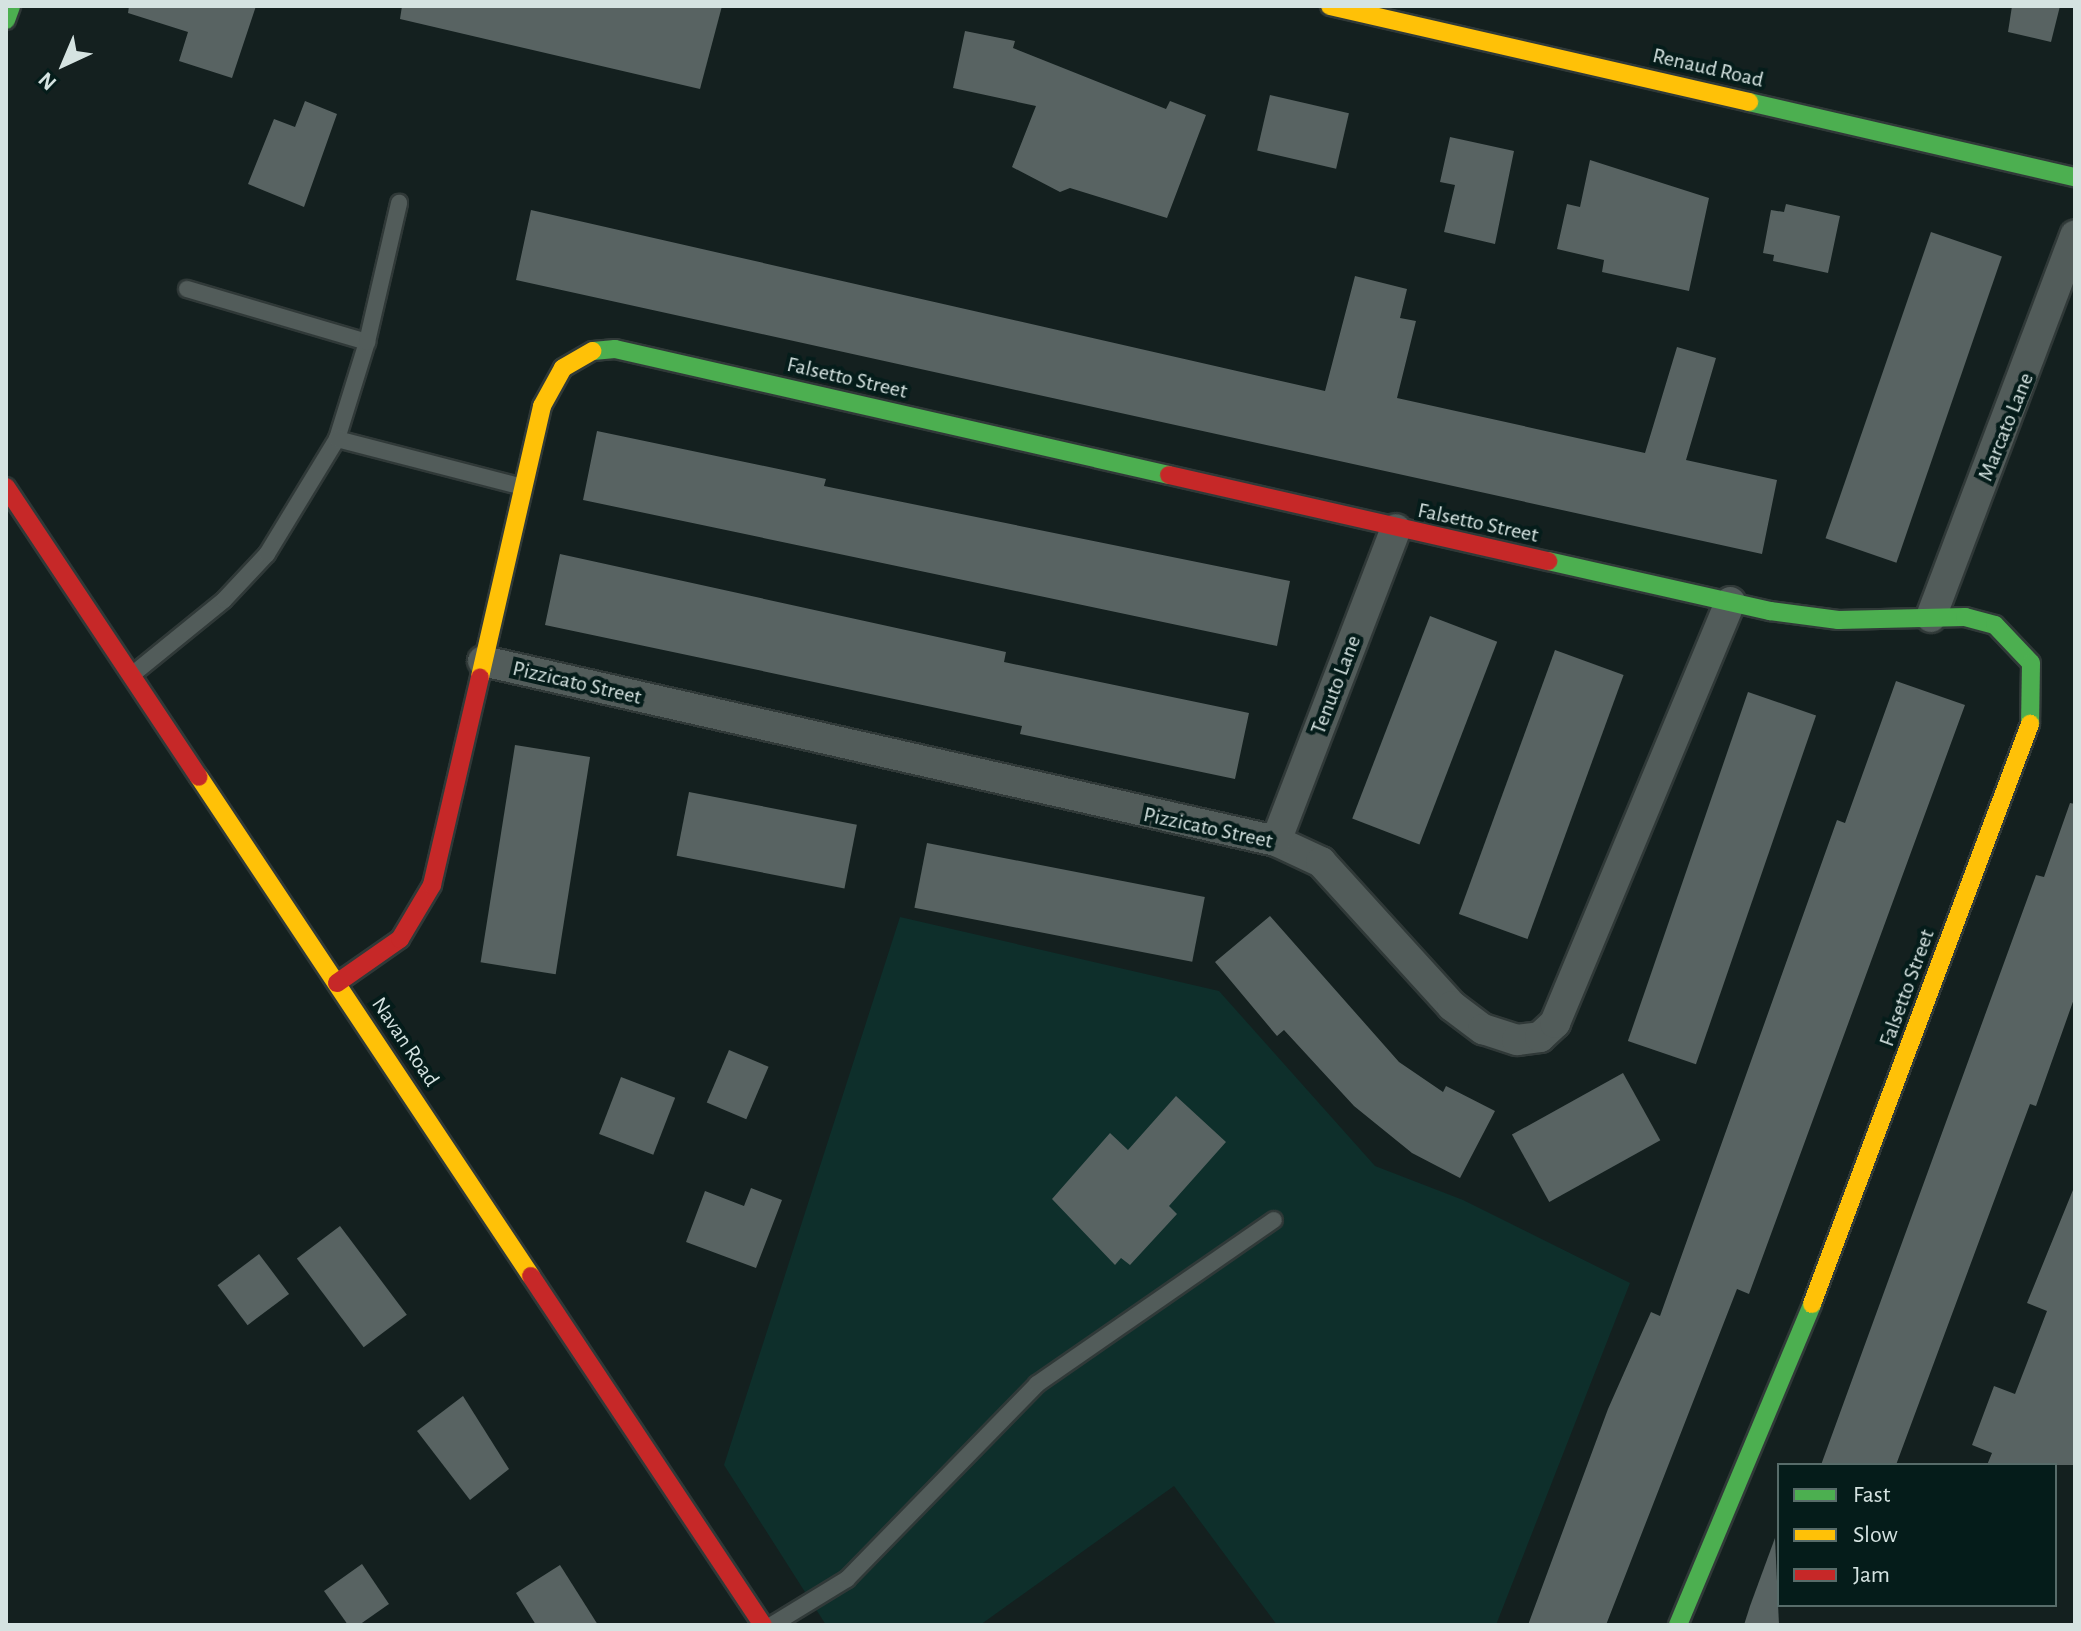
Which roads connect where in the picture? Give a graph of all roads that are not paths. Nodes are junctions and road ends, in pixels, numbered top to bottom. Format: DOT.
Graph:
graph roads {
  1 [pos="11,6"];
  2 [pos="1330,6"];
  3 [pos="6,20"];
  4 [pos="2075,177"];
  5 [pos="399,203"];
  6 [pos="2075,235"];
  7 [pos="187,289"];
  8 [pos="367,342"];
  9 [pos="337,439"];
  10 [pos="6,487"];
  11 [pos="523,487"];
  12 [pos="1396,529"];
  13 [pos="1730,602"];
  14 [pos="1931,617"];
  15 [pos="483,661"];
  16 [pos="132,675"];
  17 [pos="1276,841"];
  18 [pos="337,983"];
  19 [pos="1274,1220"];
  20 [pos="763,1625"];
  21 [pos="772,1625"];
  22 [pos="1678,1625"];
  1 -- 3 [label="street"];
  2 -- 4 [label="street, Renaud Road"];
  5 -- 8 [label="lane"];
  6 -- 14 [label="street, Marcato Lane"];
  7 -- 8 [label="lane"];
  8 -- 9 [label="lane"];
  9 -- 11 [label="lane"];
  9 -- 16 [label="lane"];
  10 -- 16 [label="street, Navan Road"];
  11 -- 12 [label="street, Falsetto Street"];
  11 -- 15 [label="street, Falsetto Street"];
  12 -- 13 [label="street, Falsetto Street"];
  12 -- 17 [label="street, Tenuto Lane"];
  13 -- 14 [label="street, Falsetto Street"];
  13 -- 17 [label="street, Pizzicato Street"];
  14 -- 22 [label="street, Falsetto Street"];
  15 -- 17 [label="street, Pizzicato Street"];
  15 -- 18 [label="street, Falsetto Street"];
  16 -- 18 [label="street, Navan Road"];
  18 -- 20 [label="street, Navan Road"];
  19 -- 21 [label="lane"];
}
